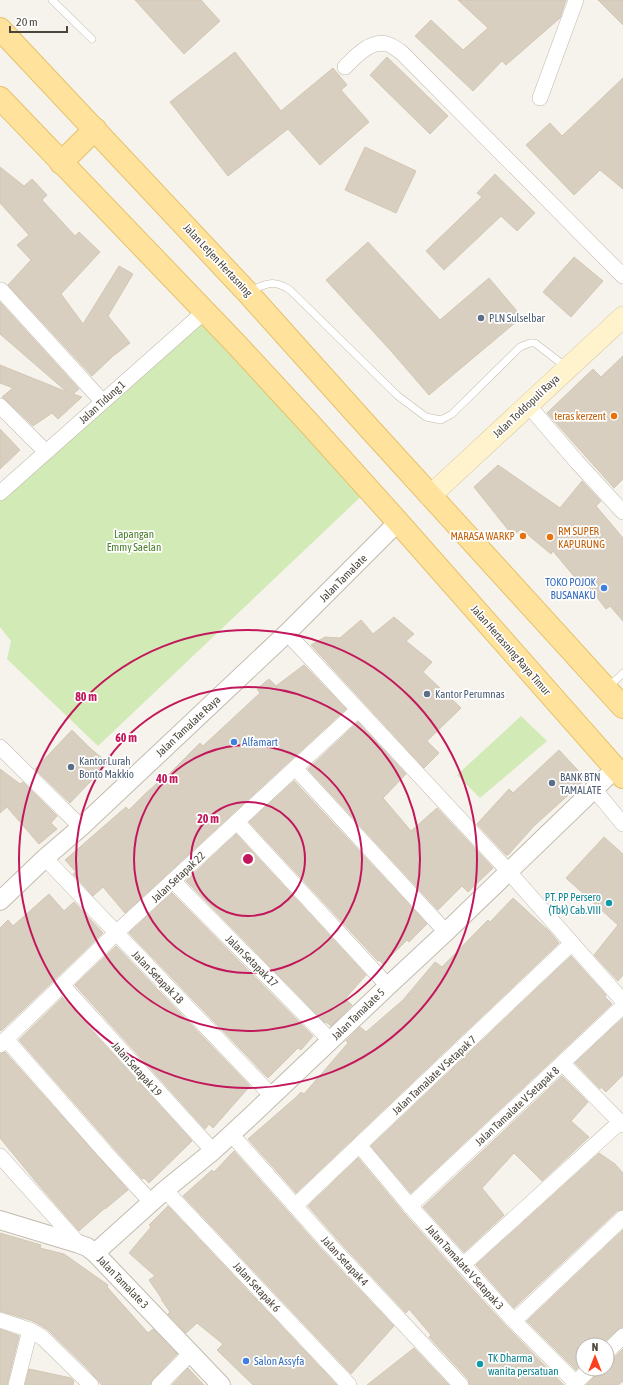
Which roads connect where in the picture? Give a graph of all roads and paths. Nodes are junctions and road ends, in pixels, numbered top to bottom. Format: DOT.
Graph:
graph roads {
  1 [pos="52,0"];
  2 [pos="576,0"];
  3 [pos="0,29"];
  4 [pos="92,39"];
  5 [pos="344,67"];
  6 [pos="0,98"];
  7 [pos="540,98"];
  8 [pos="95,129"];
  9 [pos="61,163"];
  10 [pos="623,276"];
  11 [pos="1,290"];
  12 [pos="247,292"];
  13 [pos="204,312"];
  14 [pos="623,317"];
  15 [pos="567,369"];
  16 [pos="102,401"];
  17 [pos="528,405"];
  18 [pos="0,406"];
  19 [pos="46,452"];
  20 [pos="0,493"];
  21 [pos="430,496"];
  22 [pos="620,502"];
  23 [pos="398,522"];
  24 [pos="287,633"];
  25 [pos="623,673"];
  26 [pos="605,688"];
  27 [pos="623,707"];
  28 [pos="358,710"];
  29 [pos="2,752"];
  30 [pos="295,768"];
  31 [pos="619,773"];
  32 [pos="594,789"];
  33 [pos="237,822"];
  34 [pos="623,824"];
  35 [pos="81,827"];
  36 [pos="45,858"];
  37 [pos="509,872"];
  38 [pos="173,881"];
  39 [pos="0,902"];
  40 [pos="446,932"];
  41 [pos="116,933"];
  42 [pos="572,943"];
  43 [pos="62,985"];
  44 [pos="388,986"];
  45 [pos="623,1001"];
  46 [pos="623,1006"];
  47 [pos="331,1041"];
  48 [pos="3,1042"];
  49 [pos="563,1064"];
  50 [pos="272,1096"];
  51 [pos="621,1124"];
  52 [pos="231,1134"];
  53 [pos="359,1145"];
  54 [pos="213,1151"];
  55 [pos="0,1156"];
  56 [pos="165,1190"];
  57 [pos="152,1202"];
  58 [pos="295,1206"];
  59 [pos="410,1206"];
  60 [pos="623,1218"];
  61 [pos="0,1220"];
  62 [pos="79,1244"];
  63 [pos="95,1253"];
  64 [pos="463,1265"];
  65 [pos="0,1320"];
  66 [pos="514,1321"];
  67 [pos="30,1330"];
  68 [pos="623,1336"];
  69 [pos="615,1344"];
  70 [pos="191,1353"];
  71 [pos="581,1377"];
  72 [pos="574,1384"];
  73 [pos="16,1385"];
  74 [pos="91,1385"];
  75 [pos="158,1385"];
  76 [pos="221,1385"];
  77 [pos="349,1385"];
  78 [pos="461,1385"];
  1 -- 4 [label="lane"];
  2 -- 7 [label="street"];
  3 -- 8 [label="main road, Jalan Letjen Hertasning"];
  5 -- 10 [label="street"];
  6 -- 9 [label="main road"];
  8 -- 9 [label="main road"];
  8 -- 12 [label="main road, Jalan Letjen Hertasning"];
  9 -- 13 [label="main road"];
  11 -- 16 [label="street"];
  12 -- 15 [label="lane"];
  12 -- 21 [label="main road, Jalan Letjen Hertasning"];
  13 -- 16 [label="street, Jalan Tidung 1"];
  13 -- 23 [label="main road"];
  14 -- 15 [label="main road, Jalan Toddopuli Raya"];
  15 -- 17 [label="main road, Jalan Toddopuli Raya"];
  16 -- 19 [label="street, Jalan Tidung 1"];
  17 -- 21 [label="main road, Jalan Toddopuli Raya"];
  17 -- 22 [label="street"];
  18 -- 19 [label="street"];
  19 -- 20 [label="street, Jalan Tidung 1"];
  21 -- 26 [label="main road"];
  23 -- 24 [label="street, Jalan Tamalate"];
  23 -- 31 [label="main road, Jalan Hertasning Raya Timur"];
  24 -- 28 [label="street"];
  24 -- 35 [label="street, Jalan Tamalate Raya"];
  25 -- 26 [label="lane"];
  26 -- 27 [label="main road"];
  28 -- 30 [label="street, Jalan Setapak 22"];
  28 -- 37 [label="street"];
  29 -- 35 [label="street"];
  30 -- 33 [label="street, Jalan Setapak 22"];
  30 -- 40 [label="street"];
  31 -- 32 [label="street, Jalan Tamalate 5"];
  32 -- 34 [label="street"];
  32 -- 37 [label="street, Jalan Tamalate 5"];
  33 -- 38 [label="street, Jalan Setapak 22"];
  33 -- 44 [label="street"];
  35 -- 36 [label="street, Jalan Tamalate Raya"];
  36 -- 39 [label="street, Jalan Tamalate Raya"];
  36 -- 41 [label="street, Jalan Setapak 18"];
  37 -- 40 [label="street, Jalan Tamalate 5"];
  37 -- 42 [label="street"];
  38 -- 41 [label="street, Jalan Setapak 22"];
  38 -- 47 [label="street, Jalan Setapak 17"];
  40 -- 44 [label="street, Jalan Tamalate 5"];
  41 -- 43 [label="street, Jalan Setapak 22"];
  41 -- 50 [label="street, Jalan Setapak 18"];
  42 -- 45 [label="street"];
  42 -- 53 [label="street, Jalan Tamalate V Setapak 7"];
  43 -- 48 [label="street, Jalan Setapak 22"];
  43 -- 54 [label="street, Jalan Setapak 19"];
  44 -- 47 [label="street, Jalan Tamalate 5"];
  46 -- 49 [label="street, Jalan Tamalate V Setapak 8"];
  47 -- 50 [label="street, Jalan Tamalate 5"];
  48 -- 57 [label="street"];
  49 -- 51 [label="street"];
  49 -- 59 [label="street, Jalan Tamalate V Setapak 8"];
  50 -- 52 [label="street, Jalan Tamalate 5"];
  51 -- 64 [label="street"];
  52 -- 54 [label="street, Jalan Tamalate 5"];
  52 -- 58 [label="street, Jalan Setapak 4"];
  53 -- 58 [label="street, Jalan Tamalate V Setapak 7"];
  53 -- 59 [label="street, Jalan Tamalate V Setapak 3"];
  54 -- 56 [label="street, Jalan Tamalate 5"];
  55 -- 62 [label="street"];
  56 -- 57 [label="street, Jalan Tamalate 5"];
  56 -- 77 [label="street, Jalan Setapak 6"];
  57 -- 63 [label="street, Jalan Tamalate 5"];
  58 -- 78 [label="street, Jalan Setapak 4"];
  59 -- 64 [label="street, Jalan Tamalate V Setapak 3"];
  60 -- 66 [label="street"];
  61 -- 62 [label="street, Jalan Tamalate 3"];
  62 -- 63 [label="street, Jalan Tamalate 3"];
  63 -- 70 [label="street, Jalan Tamalate 3"];
  64 -- 66 [label="street, Jalan Tamalate V Setapak 3"];
  65 -- 67 [label="street"];
  66 -- 72 [label="street, Jalan Tamalate V Setapak 3"];
  67 -- 73 [label="street"];
  67 -- 74 [label="street"];
  68 -- 69 [label="street"];
  70 -- 75 [label="street"];
  70 -- 76 [label="street, Jalan Tamalate 3"];
  71 -- 72 [label="street"];
}
